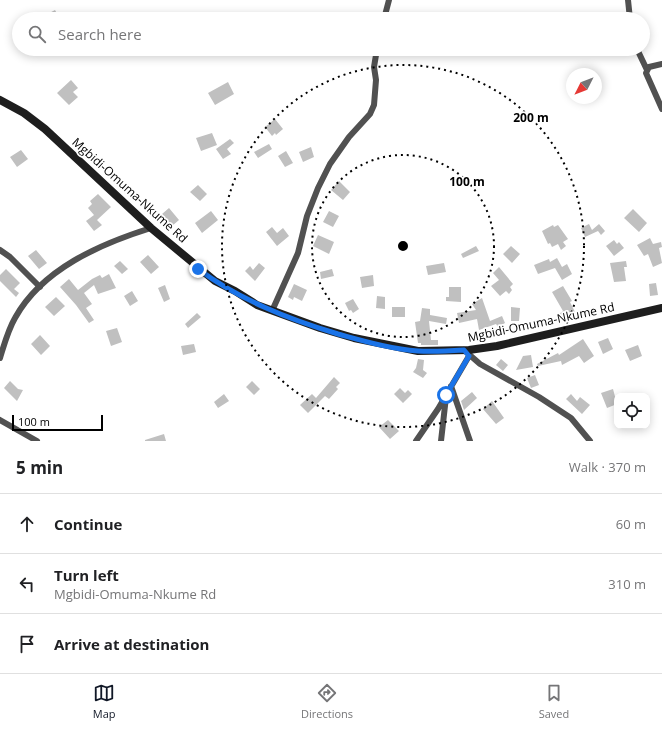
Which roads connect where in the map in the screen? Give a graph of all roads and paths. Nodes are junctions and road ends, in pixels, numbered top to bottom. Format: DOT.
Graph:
graph roads {
  1 [pos="389,0"];
  2 [pos="628,0"];
  3 [pos="386,12"];
  4 [pos="629,12"];
  5 [pos="376,56"];
  6 [pos="640,56"];
  7 [pos="662,64"];
  8 [pos="647,70"];
  9 [pos="0,100"];
  10 [pos="662,109"];
  11 [pos="151,228"];
  12 [pos="0,250"];
  13 [pos="40,287"];
  14 [pos="662,308"];
  15 [pos="272,311"];
  16 [pos="466,353"];
  17 [pos="0,358"];
  18 [pos="451,386"];
  19 [pos="446,395"];
  20 [pos="0,420"];
  21 [pos="37,441"];
  22 [pos="416,441"];
  23 [pos="441,441"];
  24 [pos="470,441"];
  25 [pos="590,441"];
  1 -- 3 [label="street"];
  2 -- 4 [label="street"];
  5 -- 15 [label="street"];
  6 -- 8 [label="street"];
  7 -- 8 [label="street"];
  8 -- 10 [label="street"];
  9 -- 11 [label="street, Mgbidi-Omuma-Nkume Rd"];
  11 -- 13 [label="street"];
  11 -- 15 [label="street, Mgbidi-Omuma-Nkume Rd"];
  12 -- 13 [label="street"];
  13 -- 17 [label="street"];
  14 -- 16 [label="street, Mgbidi-Omuma-Nkume Rd"];
  15 -- 16 [label="street, Mgbidi-Omuma-Nkume Rd"];
  16 -- 18 [label="street"];
  16 -- 25 [label="street"];
  18 -- 19 [label="street"];
  18 -- 24 [label="street"];
  19 -- 22 [label="street"];
  19 -- 23 [label="street"];
  20 -- 21 [label="street"];
}
